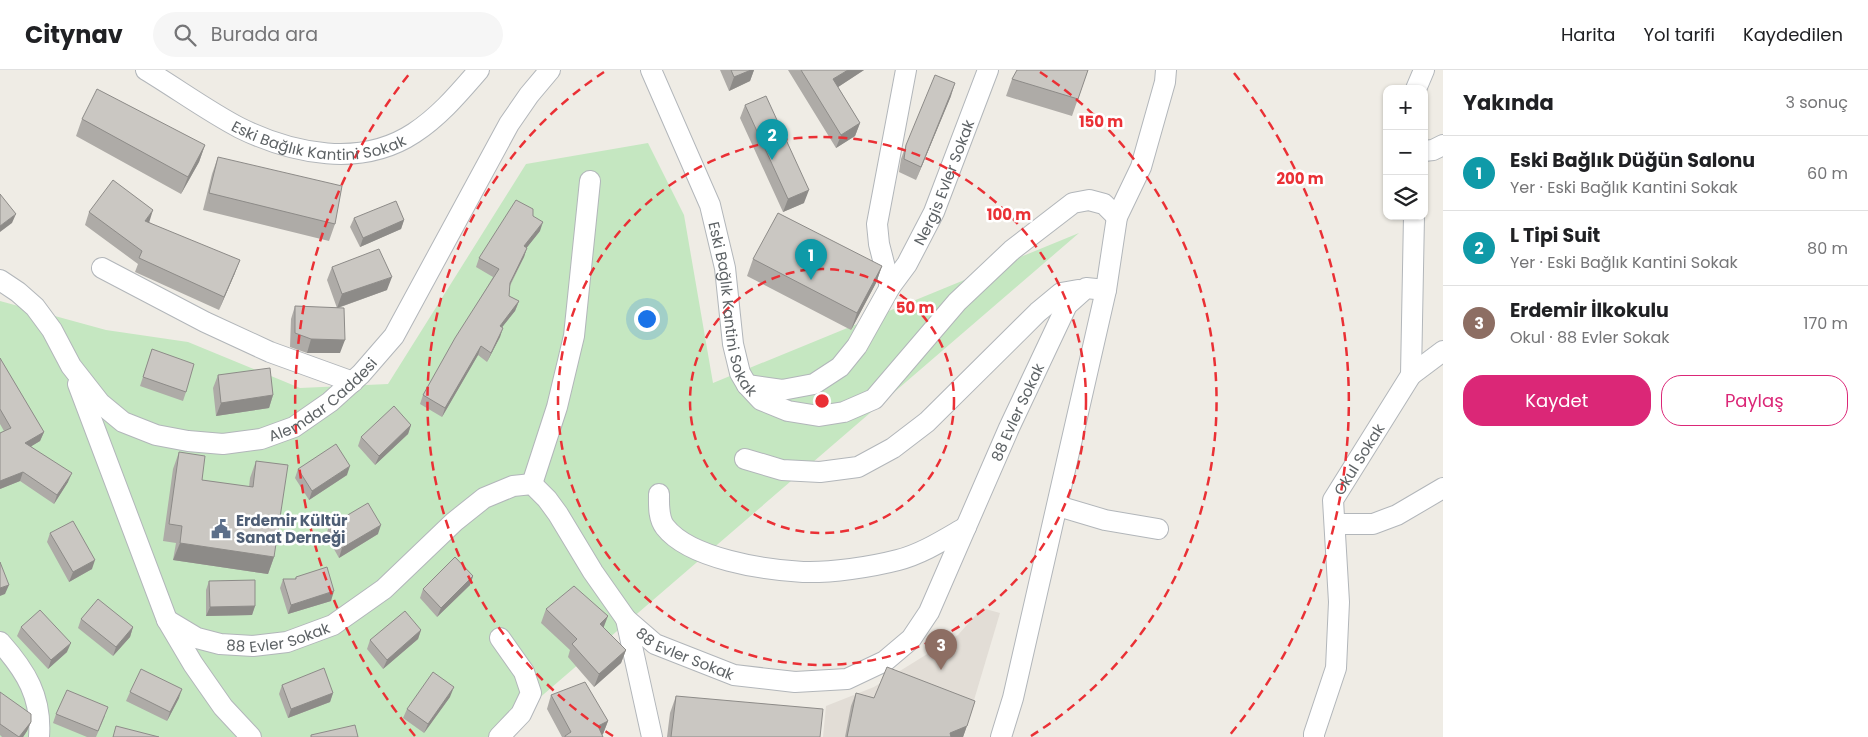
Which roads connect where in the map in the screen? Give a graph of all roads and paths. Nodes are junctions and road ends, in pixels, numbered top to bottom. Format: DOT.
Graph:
graph roads {
  1 [pos="146,70"];
  2 [pos="479,70"];
  3 [pos="550,70"];
  4 [pos="651,70"];
  5 [pos="906,70"];
  6 [pos="988,70"];
  7 [pos="1166,70"];
  8 [pos="1424,70"];
  9 [pos="1418,85"];
  10 [pos="1443,145"];
  11 [pos="1428,151"];
  12 [pos="590,181"];
  13 [pos="1117,217"];
  14 [pos="1414,220"];
  15 [pos="102,268"];
  16 [pos="0,280"];
  17 [pos="890,287"];
  18 [pos="1096,289"];
  19 [pos="1443,351"];
  20 [pos="71,366"];
  21 [pos="1411,375"];
  22 [pos="353,382"];
  23 [pos="747,385"];
  24 [pos="746,459"];
  25 [pos="532,484"];
  26 [pos="1443,488"];
  27 [pos="659,494"];
  28 [pos="1058,506"];
  29 [pos="1334,524"];
  30 [pos="966,527"];
  31 [pos="1158,530"];
  32 [pos="626,619"];
  33 [pos="166,620"];
  34 [pos="500,638"];
  35 [pos="0,642"];
  36 [pos="39,737"];
  37 [pos="251,737"];
  38 [pos="499,737"];
  39 [pos="652,737"];
  40 [pos="1001,737"];
  41 [pos="1314,737"];
  1 -- 2 [label="street, Eski Bağlık Kantini Sokak"];
  3 -- 22 [label="street, Alemdar Caddesi"];
  4 -- 23 [label="street, Eski Bağlık Kantini Sokak"];
  5 -- 17 [label="street"];
  6 -- 17 [label="street, Nergis Evler Sokak"];
  7 -- 13 [label="street"];
  8 -- 9 [label="street"];
  10 -- 11 [label="street"];
  12 -- 25 [label="street"];
  13 -- 18 [label="street"];
  13 -- 23 [label="street"];
  14 -- 21 [label="street"];
  15 -- 22 [label="street"];
  16 -- 20 [label="street, Alemdar Caddesi"];
  17 -- 23 [label="street, Eski Bağlık Kantini Sokak"];
  18 -- 24 [label="street"];
  18 -- 28 [label="street"];
  18 -- 30 [label="street, 88 Evler Sokak"];
  19 -- 21 [label="street"];
  20 -- 22 [label="street, Alemdar Caddesi"];
  20 -- 33 [label="street"];
  21 -- 29 [label="street, Okul Sokak"];
  25 -- 32 [label="street, 88 Evler Sokak"];
  25 -- 33 [label="street, 88 Evler Sokak"];
  26 -- 29 [label="street"];
  27 -- 30 [label="street"];
  28 -- 31 [label="street"];
  28 -- 40 [label="street"];
  29 -- 41 [label="street, Okul Sokak"];
  30 -- 32 [label="street, 88 Evler Sokak"];
  32 -- 39 [label="street"];
  33 -- 37 [label="street"];
  34 -- 38 [label="street"];
  35 -- 36 [label="street"];
}
